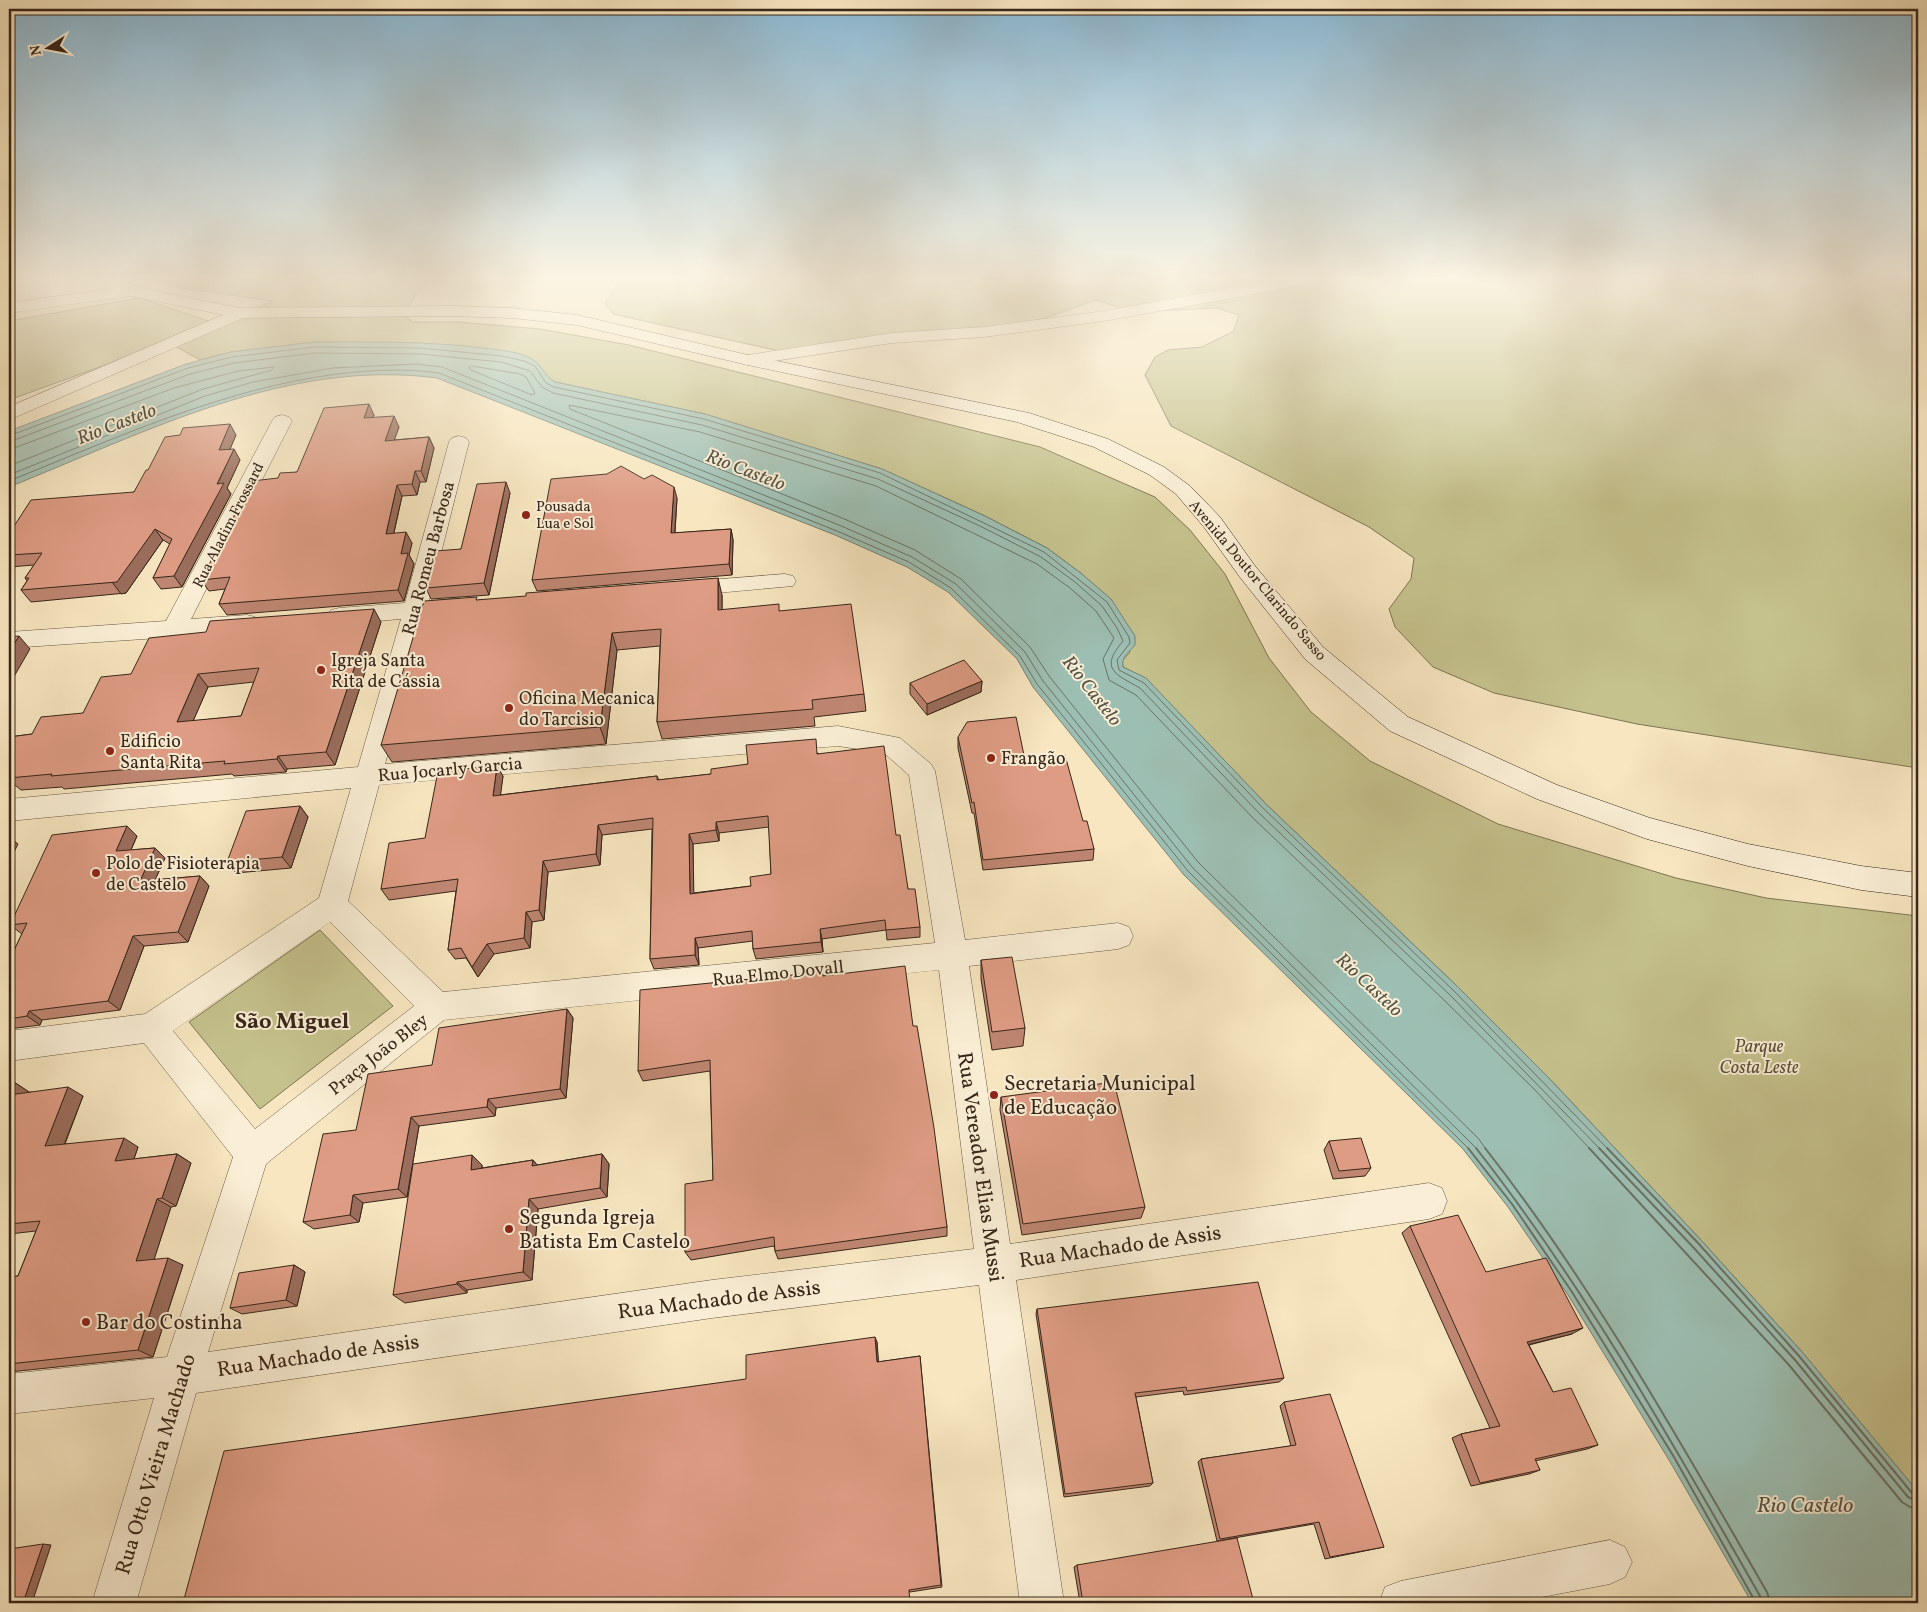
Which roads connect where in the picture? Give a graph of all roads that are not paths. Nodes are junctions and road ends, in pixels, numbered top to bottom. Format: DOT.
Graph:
graph roads {
  1 [pos="145,354"];
  2 [pos="723,354"];
  3 [pos="786,354"];
  4 [pos="748,360"];
  5 [pos="9,414"];
  6 [pos="282,421"];
  7 [pos="458,442"];
  8 [pos="785,581"];
  9 [pos="659,591"];
  10 [pos="483,604"];
  11 [pos="415,610"];
  12 [pos="319,617"];
  13 [pos="271,621"];
  14 [pos="174,629"];
  15 [pos="9,640"];
  16 [pos="891,745"];
  17 [pos="367,776"];
  18 [pos="9,810"];
  19 [pos="1918,885"];
  20 [pos="332,905"];
  21 [pos="1118,936"];
  22 [pos="952,955"];
  23 [pos="437,1007"];
  24 [pos="152,1028"];
  25 [pos="9,1046"];
  26 [pos="252,1153"];
  27 [pos="1429,1200"];
  28 [pos="994,1265"];
  29 [pos="181,1375"];
  30 [pos="9,1394"];
  31 [pos="1610,1562"];
  32 [pos="114,1603"];
  33 [pos="1042,1603"];
  34 [pos="1401,1603"];
  1 -- 5 [label="street"];
  2 -- 4 [label="street, Avenida Doutor Clarindo Sasso"];
  3 -- 4 [label="street"];
  4 -- 19 [label="street, Avenida Doutor Clarindo Sasso"];
  6 -- 14 [label="street, Rua Aladim Frossard"];
  7 -- 11 [label="street, Rua Romeu Barbosa"];
  8 -- 9 [label="street"];
  10 -- 11 [label="street"];
  11 -- 12 [label="street"];
  11 -- 17 [label="street, Rua Romeu Barbosa"];
  13 -- 14 [label="street"];
  14 -- 15 [label="street"];
  16 -- 17 [label="street, Rua Jocarly Garcia"];
  16 -- 22 [label="street, Rua Vereador Elias Mussi"];
  17 -- 18 [label="street, Rua Jocarly Garcia"];
  17 -- 20 [label="street, Rua Romeu Barbosa"];
  20 -- 23 [label="street, Praça João Bley"];
  20 -- 24 [label="street"];
  21 -- 22 [label="street, Rua Elmo Dovall"];
  22 -- 23 [label="street, Rua Elmo Dovall"];
  22 -- 28 [label="street, Rua Vereador Elias Mussi"];
  23 -- 26 [label="street, Praça João Bley"];
  24 -- 25 [label="street"];
  24 -- 26 [label="street"];
  26 -- 29 [label="street, Rua Otto Vieira Machado"];
  27 -- 28 [label="street, Rua Machado de Assis"];
  28 -- 29 [label="street, Rua Machado de Assis"];
  28 -- 33 [label="street, Rua Vereador Elias Mussi"];
  29 -- 30 [label="street, Rua Machado de Assis"];
  29 -- 32 [label="street, Rua Otto Vieira Machado"];
  31 -- 34 [label="street"];
}
